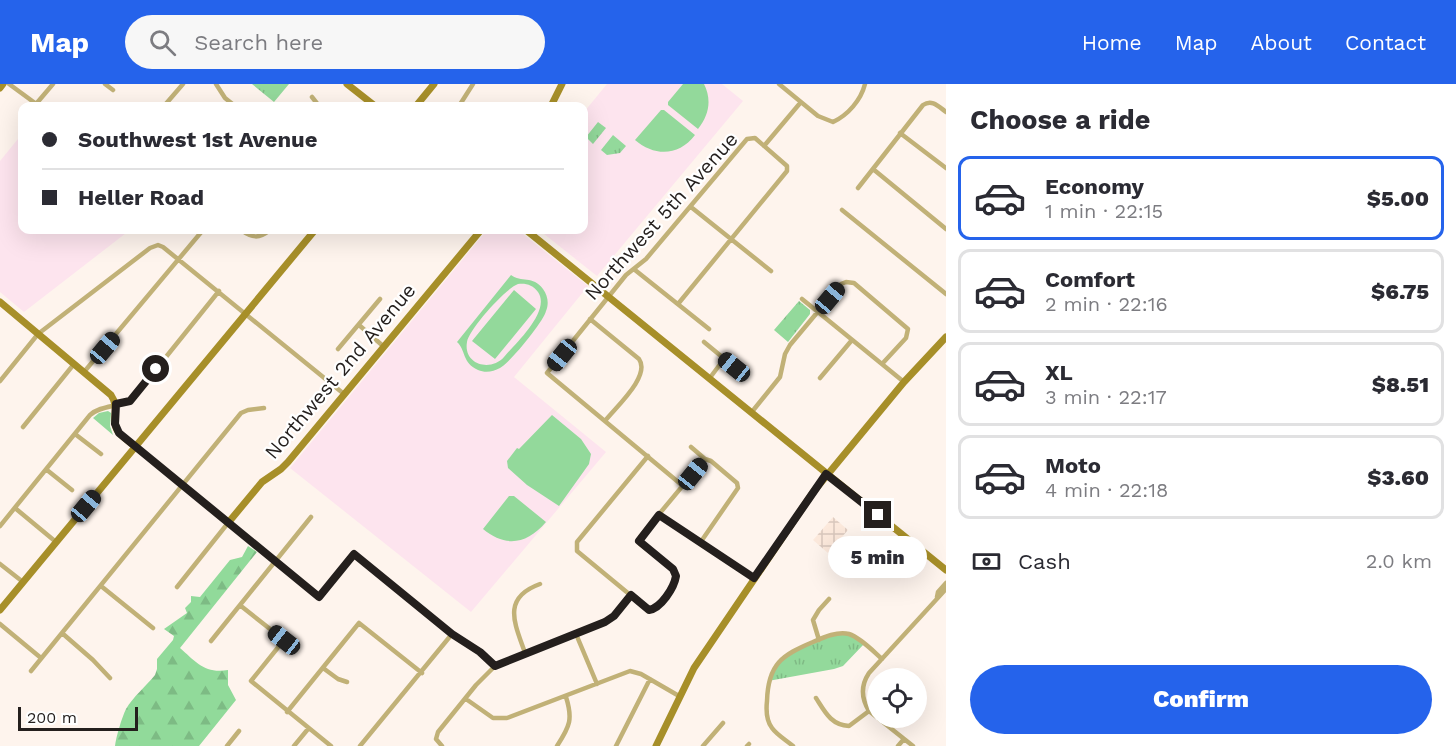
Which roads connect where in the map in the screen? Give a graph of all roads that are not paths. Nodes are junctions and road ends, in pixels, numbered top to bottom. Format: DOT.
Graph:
graph roads {
  1 [pos="3,84"];
  2 [pos="9,84"];
  3 [pos="53,84"];
  4 [pos="105,84"];
  5 [pos="173,84"];
  6 [pos="216,84"];
  7 [pos="347,84"];
  8 [pos="434,84"];
  9 [pos="473,84"];
  10 [pos="562,84"];
  11 [pos="779,84"];
  12 [pos="865,84"];
  13 [pos="181,86"];
  14 [pos="0,88"];
  15 [pos="113,90"];
  16 [pos="312,97"];
  17 [pos="33,102"];
  18 [pos="39,102"];
  19 [pos="167,102"];
  20 [pos="230,102"];
  21 [pos="316,102"];
  22 [pos="370,102"];
  23 [pos="419,102"];
  24 [pos="462,102"];
  25 [pos="553,102"];
  26 [pos="801,102"];
  27 [pos="946,112"];
  28 [pos="900,133"];
  29 [pos="764,146"];
  30 [pos="946,168"];
  31 [pos="873,169"];
  32 [pos="858,188"];
  33 [pos="691,207"];
  34 [pos="842,210"];
  35 [pos="946,229"];
  36 [pos="200,234"];
  37 [pos="247,234"];
  38 [pos="265,234"];
  39 [pos="312,234"];
  40 [pos="478,234"];
  41 [pos="531,234"];
  42 [pos="732,239"];
  43 [pos="179,259"];
  44 [pos="635,270"];
  45 [pos="771,271"];
  46 [pos="219,291"];
  47 [pos="946,294"];
  48 [pos="609,297"];
  49 [pos="380,299"];
  50 [pos="802,299"];
  51 [pos="0,302"];
  52 [pos="678,304"];
  53 [pos="818,312"];
  54 [pos="246,313"];
  55 [pos="591,319"];
  56 [pos="359,325"];
  57 [pos="709,329"];
  58 [pos="38,334"];
  59 [pos="946,337"];
  60 [pos="852,340"];
  61 [pos="704,342"];
  62 [pos="383,346"];
  63 [pos="338,349"];
  64 [pos="724,359"];
  65 [pos="74,364"];
  66 [pos="882,364"];
  67 [pos="84,372"];
  68 [pos="744,375"];
  69 [pos="820,378"];
  70 [pos="709,379"];
  71 [pos="0,381"];
  72 [pos="904,382"];
  73 [pos="344,394"];
  74 [pos="116,404"];
  75 [pos="264,408"];
  76 [pos="751,413"];
  77 [pos="605,421"];
  78 [pos="23,427"];
  79 [pos="75,434"];
  80 [pos="136,447"];
  81 [pos="692,447"];
  82 [pos="101,454"];
  83 [pos="648,456"];
  84 [pos="705,459"];
  85 [pos="47,470"];
  86 [pos="826,474"];
  87 [pos="183,485"];
  88 [pos="683,486"];
  89 [pos="72,490"];
  90 [pos="15,508"];
  91 [pos="659,515"];
  92 [pos="311,517"];
  93 [pos="228,523"];
  94 [pos="0,526"];
  95 [pos="56,542"];
  96 [pos="700,543"];
  97 [pos="275,561"];
  98 [pos="0,564"];
  99 [pos="946,570"];
  100 [pos="754,578"];
  101 [pos="24,582"];
  102 [pos="946,583"];
  103 [pos="540,584"];
  104 [pos="101,586"];
  105 [pos="177,587"];
  106 [pos="946,589"];
  107 [pos="631,595"];
  108 [pos="937,597"];
  109 [pos="829,599"];
  110 [pos="241,606"];
  111 [pos="0,610"];
  112 [pos="0,624"];
  113 [pos="153,628"];
  114 [pos="62,633"];
  115 [pos="452,634"];
  116 [pos="576,634"];
  117 [pos="819,640"];
  118 [pos="211,641"];
  119 [pos="525,653"];
  120 [pos="41,658"];
  121 [pos="882,659"];
  122 [pos="495,666"];
  123 [pos="323,668"];
  124 [pos="874,668"];
  125 [pos="32,671"];
  126 [pos="422,673"];
  127 [pos="867,676"];
  128 [pos="110,678"];
  129 [pos="650,680"];
  130 [pos="347,682"];
  131 [pos="597,684"];
  132 [pos="679,696"];
  133 [pos="566,697"];
  134 [pos="816,698"];
  135 [pos="466,699"];
  136 [pos="867,706"];
  137 [pos="287,712"];
  138 [pos="867,712"];
  139 [pos="723,723"];
  140 [pos="890,728"];
  141 [pos="308,729"];
  142 [pos="239,731"];
  143 [pos="904,739"];
  144 [pos="227,746"];
  145 [pos="294,746"];
  146 [pos="330,746"];
  147 [pos="360,746"];
  148 [pos="442,746"];
  149 [pos="557,746"];
  150 [pos="616,746"];
  151 [pos="656,746"];
  152 [pos="703,746"];
  153 [pos="793,746"];
  154 [pos="898,746"];
  155 [pos="913,746"];
  1 -- 14 [label="street"];
  2 -- 17 [label="street"];
  3 -- 18 [label="street"];
  4 -- 15 [label="street"];
  5 -- 13 [label="street"];
  6 -- 20 [label="street"];
  7 -- 22 [label="street"];
  8 -- 23 [label="street"];
  9 -- 24 [label="street"];
  10 -- 25 [label="street"];
  11 -- 26 [label="street"];
  12 -- 26 [label="street"];
  13 -- 19 [label="street"];
  16 -- 21 [label="street"];
  26 -- 29 [label="street, Northwest 5th Avenue"];
  27 -- 28 [label="street"];
  28 -- 30 [label="street"];
  28 -- 31 [label="street"];
  29 -- 33 [label="street, Northwest 5th Avenue"];
  29 -- 42 [label="street"];
  31 -- 32 [label="street"];
  31 -- 35 [label="street"];
  33 -- 42 [label="street"];
  33 -- 44 [label="street, Northwest 5th Avenue"];
  34 -- 47 [label="street"];
  36 -- 43 [label="street"];
  37 -- 38 [label="street"];
  39 -- 54 [label="street"];
  40 -- 62 [label="street, Northwest 2nd Avenue"];
  41 -- 48 [label="street"];
  42 -- 45 [label="street"];
  42 -- 52 [label="street"];
  43 -- 46 [label="street"];
  43 -- 58 [label="street"];
  43 -- 67 [label="street"];
  44 -- 48 [label="street, Northwest 5th Avenue"];
  44 -- 52 [label="street"];
  46 -- 54 [label="street"];
  46 -- 74 [label="street"];
  48 -- 55 [label="street, Northwest 5th Avenue"];
  48 -- 70 [label="street"];
  49 -- 56 [label="street"];
  50 -- 53 [label="street"];
  51 -- 58 [label="street"];
  52 -- 57 [label="street"];
  53 -- 60 [label="street"];
  53 -- 66 [label="street"];
  53 -- 76 [label="street"];
  54 -- 73 [label="street"];
  54 -- 80 [label="street"];
  55 -- 77 [label="street"];
  55 -- 77 [label="street, Northwest 5th Avenue"];
  56 -- 62 [label="street"];
  56 -- 63 [label="street"];
  58 -- 65 [label="street"];
  58 -- 71 [label="street"];
  59 -- 72 [label="street"];
  60 -- 66 [label="street"];
  60 -- 69 [label="street"];
  61 -- 64 [label="street"];
  62 -- 73 [label="street, Northwest 2nd Avenue"];
  64 -- 68 [label="street"];
  64 -- 70 [label="street"];
  65 -- 67 [label="street"];
  65 -- 78 [label="street"];
  66 -- 72 [label="street"];
  67 -- 74 [label="street"];
  70 -- 76 [label="street"];
  72 -- 86 [label="street"];
  73 -- 93 [label="street, Northwest 2nd Avenue"];
  74 -- 79 [label="street"];
  74 -- 80 [label="street"];
  75 -- 87 [label="street"];
  76 -- 86 [label="street"];
  77 -- 83 [label="street"];
  79 -- 82 [label="street"];
  79 -- 85 [label="street"];
  80 -- 87 [label="street"];
  80 -- 95 [label="street"];
  81 -- 84 [label="street"];
  83 -- 88 [label="street"];
  83 -- 107 [label="street"];
  84 -- 88 [label="street"];
  84 -- 96 [label="street"];
  85 -- 89 [label="street"];
  85 -- 90 [label="street"];
  86 -- 99 [label="street"];
  86 -- 100 [label="street"];
  87 -- 93 [label="street"];
  87 -- 104 [label="street"];
  88 -- 91 [label="street"];
  90 -- 94 [label="street"];
  90 -- 95 [label="street"];
  91 -- 96 [label="street"];
  91 -- 107 [label="street"];
  92 -- 97 [label="street"];
  93 -- 97 [label="street"];
  93 -- 105 [label="street, Northwest 2nd Avenue"];
  95 -- 101 [label="street"];
  96 -- 100 [label="street"];
  97 -- 110 [label="street"];
  97 -- 115 [label="street"];
  98 -- 101 [label="street"];
  100 -- 132 [label="street"];
  101 -- 111 [label="street"];
  102 -- 108 [label="street"];
  103 -- 119 [label="street"];
  104 -- 113 [label="street"];
  104 -- 114 [label="street"];
  106 -- 108 [label="street"];
  107 -- 116 [label="street"];
  108 -- 121 [label="street"];
  109 -- 117 [label="street"];
  110 -- 118 [label="street"];
  110 -- 137 [label="street"];
  112 -- 120 [label="street"];
  114 -- 120 [label="street"];
  114 -- 128 [label="street"];
  115 -- 122 [label="street"];
  115 -- 126 [label="street"];
  116 -- 119 [label="street"];
  116 -- 131 [label="street"];
  117 -- 121 [label="street"];
  117 -- 153 [label="street"];
  119 -- 122 [label="street"];
  120 -- 125 [label="street"];
  121 -- 124 [label="street"];
  122 -- 135 [label="street"];
  123 -- 126 [label="street"];
  123 -- 130 [label="street"];
  123 -- 137 [label="street"];
  126 -- 147 [label="street"];
  127 -- 136 [label="street"];
  129 -- 131 [label="street"];
  129 -- 132 [label="street"];
  129 -- 150 [label="street"];
  131 -- 133 [label="street"];
  132 -- 151 [label="street"];
  133 -- 135 [label="street"];
  133 -- 149 [label="street"];
  134 -- 138 [label="street"];
  135 -- 148 [label="street"];
  137 -- 141 [label="street"];
  139 -- 152 [label="street"];
  140 -- 143 [label="street"];
  141 -- 145 [label="street"];
  141 -- 146 [label="street"];
  142 -- 144 [label="street"];
  143 -- 154 [label="street"];
  143 -- 155 [label="street"];
}
